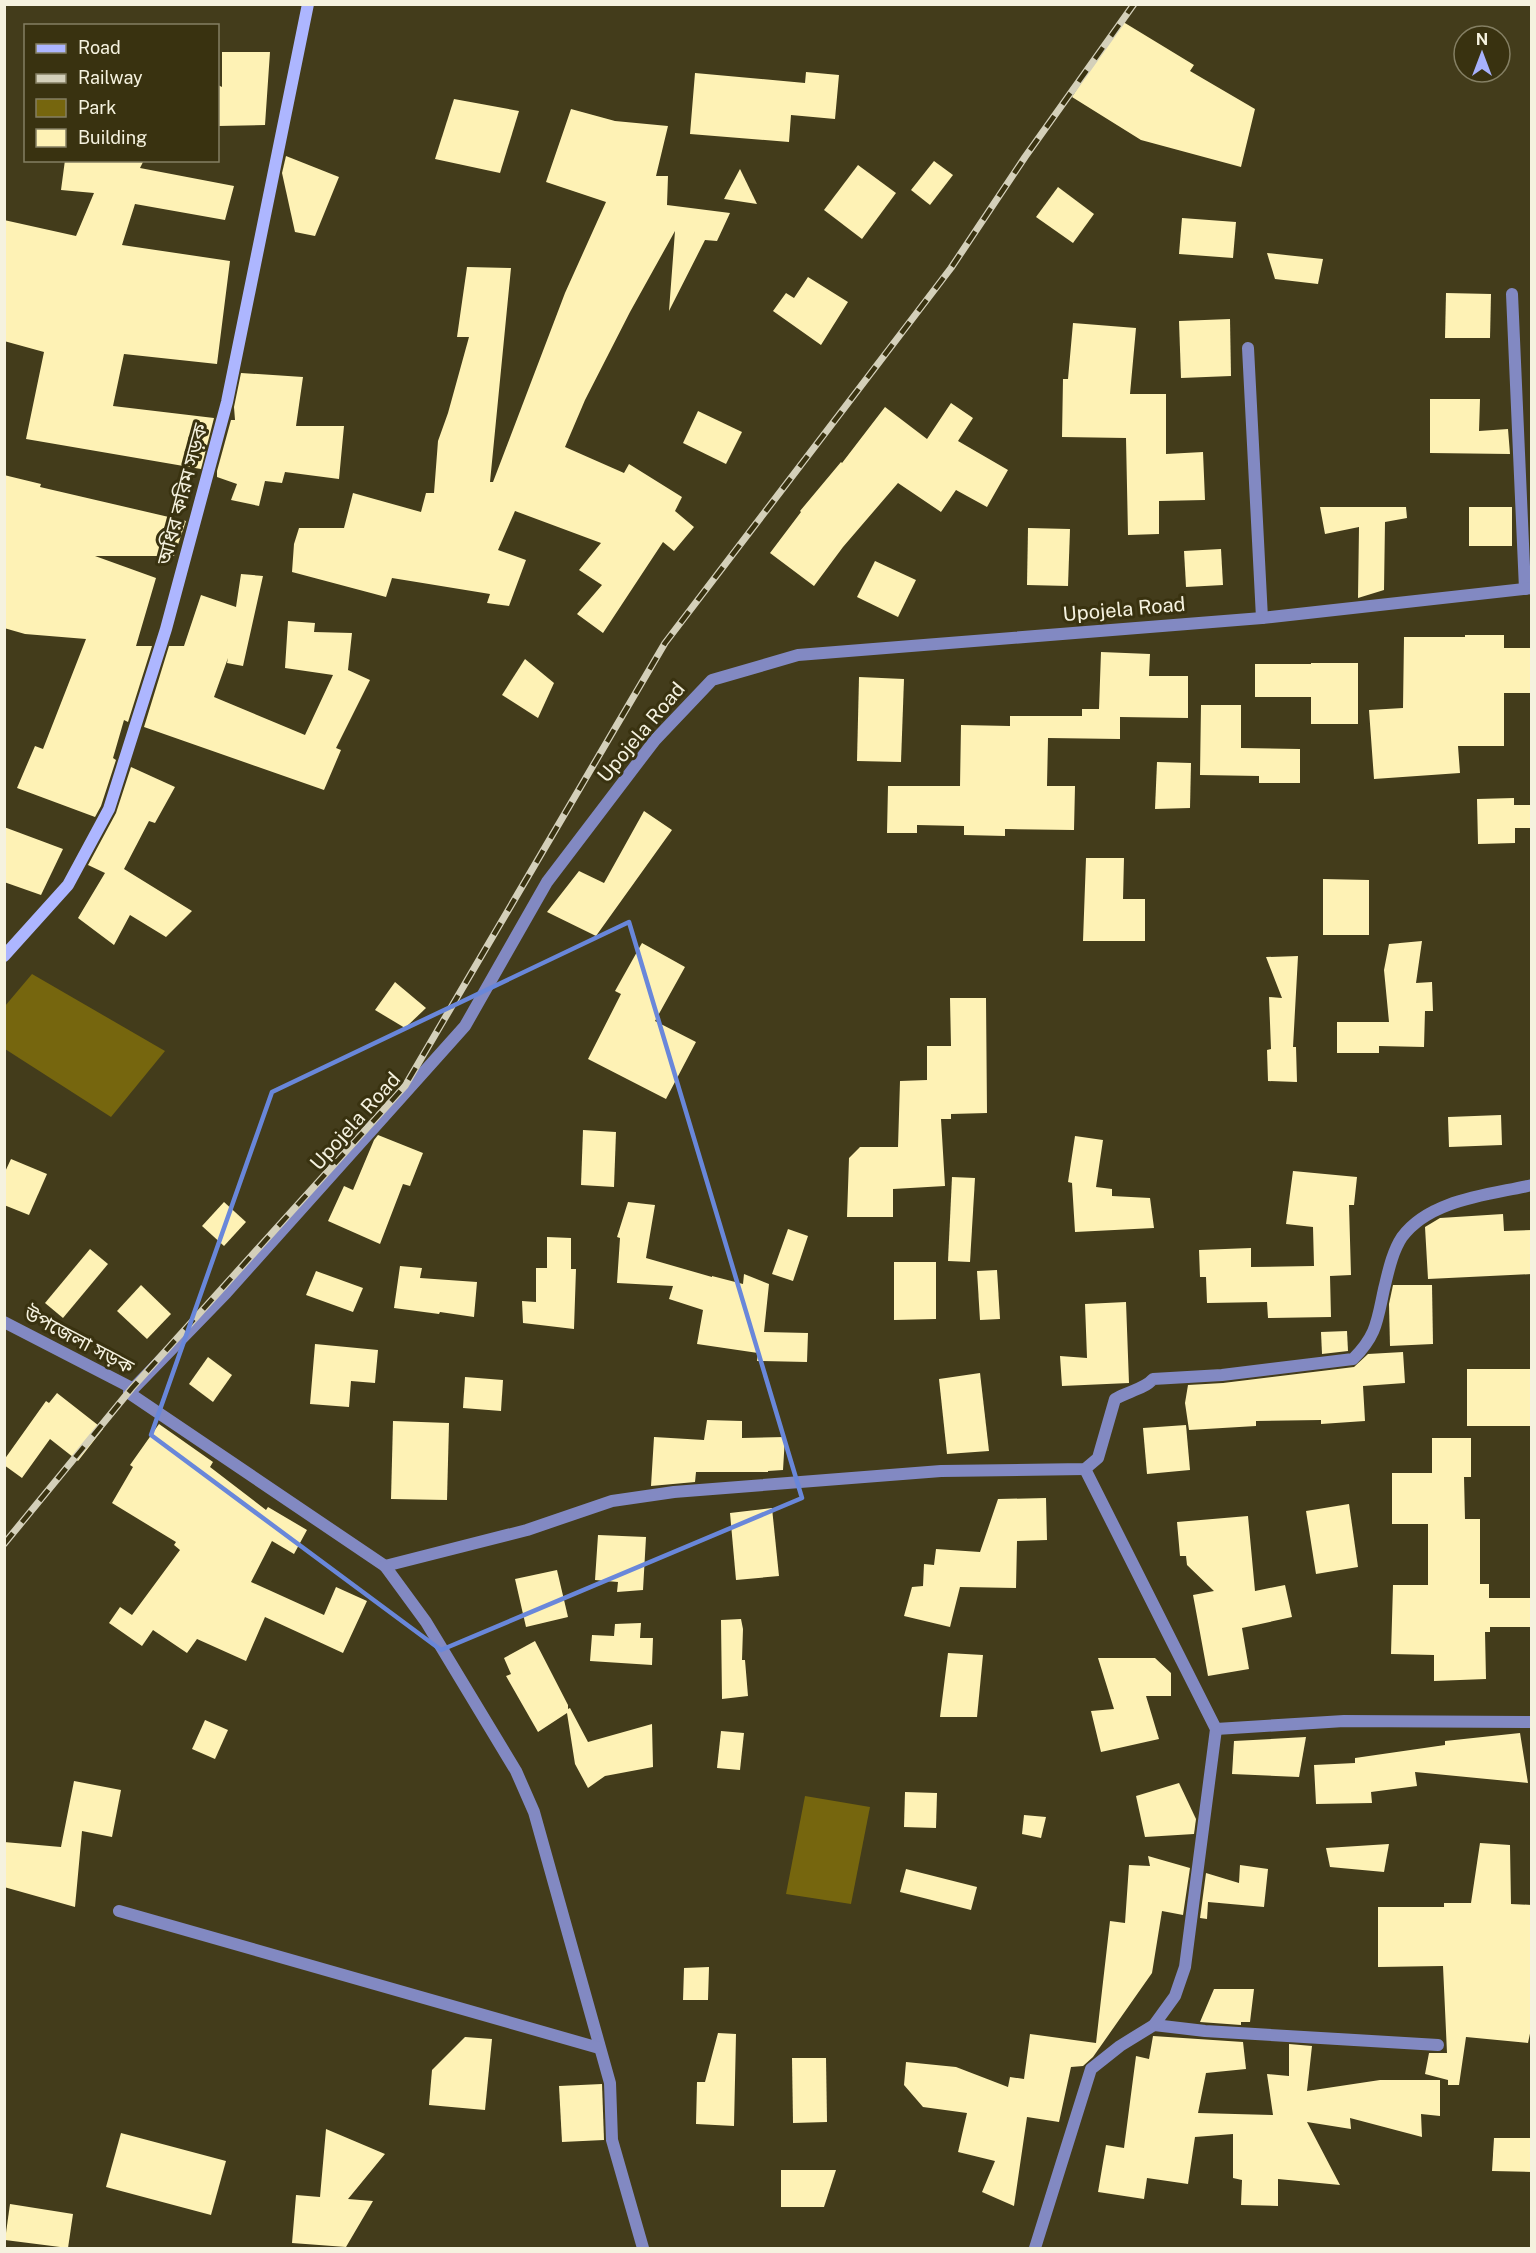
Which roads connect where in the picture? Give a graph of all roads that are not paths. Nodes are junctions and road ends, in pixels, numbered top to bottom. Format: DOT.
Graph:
graph roads {
  1 [pos="308,4"];
  2 [pos="1512,294"];
  3 [pos="1248,348"];
  4 [pos="1528,589"];
  5 [pos="1262,618"];
  6 [pos="4,956"];
  7 [pos="1532,1185"];
  8 [pos="4,1323"];
  9 [pos="129,1393"];
  10 [pos="1085,1469"];
  11 [pos="386,1566"];
  12 [pos="1532,1722"];
  13 [pos="1216,1729"];
  14 [pos="119,1911"];
  15 [pos="1154,2025"];
  16 [pos="1438,2045"];
  17 [pos="599,2048"];
  18 [pos="643,2248"];
  19 [pos="1035,2248"];
  1 -- 6 [label="main road, অধির করিম সড়ক"];
  2 -- 4 [label="street"];
  3 -- 5 [label="street"];
  4 -- 5 [label="street, Upojela Road"];
  5 -- 9 [label="street, Upojela Road"];
  7 -- 10 [label="street"];
  8 -- 9 [label="street, উপজেলা সড়ক"];
  9 -- 11 [label="street"];
  10 -- 11 [label="street"];
  10 -- 13 [label="street"];
  11 -- 17 [label="street"];
  12 -- 13 [label="street"];
  13 -- 15 [label="street"];
  14 -- 17 [label="street"];
  15 -- 16 [label="street"];
  15 -- 19 [label="street"];
  17 -- 18 [label="street"];
}
